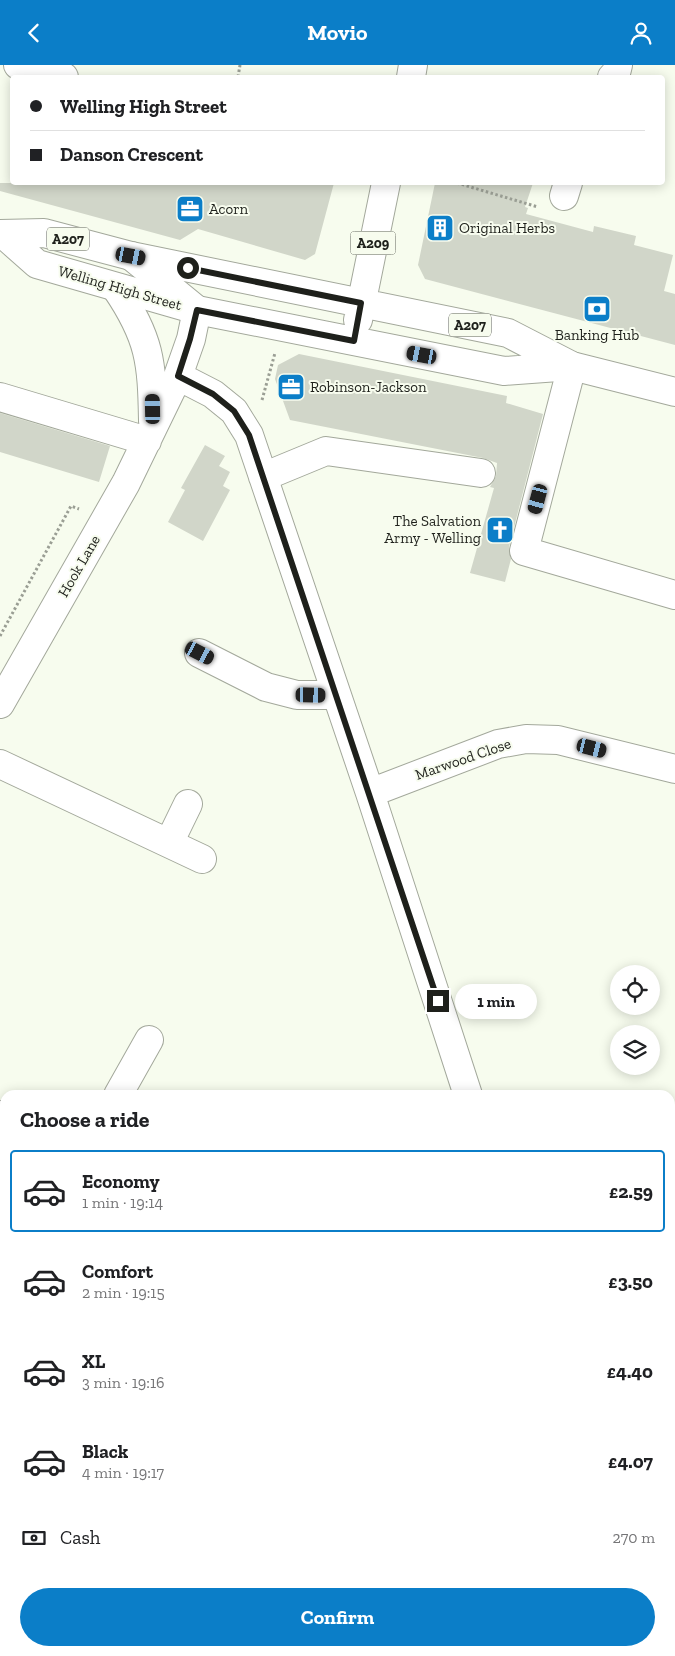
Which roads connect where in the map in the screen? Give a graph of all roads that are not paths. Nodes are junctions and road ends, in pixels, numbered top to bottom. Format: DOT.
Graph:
graph roads {
  1 [pos="18,65"];
  2 [pos="56,75"];
  3 [pos="386,185"];
  4 [pos="1,234"];
  5 [pos="131,256"];
  6 [pos="116,288"];
  7 [pos="361,303"];
  8 [pos="197,310"];
  9 [pos="354,341"];
  10 [pos="572,366"];
  11 [pos="178,376"];
  12 [pos="675,392"];
  13 [pos="0,397"];
  14 [pos="150,433"];
  15 [pos="481,473"];
  16 [pos="263,477"];
  17 [pos="675,595"];
  18 [pos="200,653"];
  19 [pos="335,695"];
  20 [pos="0,704"];
  21 [pos="0,764"];
  22 [pos="675,769"];
  23 [pos="370,793"];
  24 [pos="188,804"];
  25 [pos="169,843"];
  26 [pos="202,859"];
  27 [pos="149,1040"];
  28 [pos="121,1090"];
  29 [pos="466,1090"];
  1 -- 2 [label="street"];
  3 -- 7 [label="street, A209"];
  4 -- 5 [label="street, A207"];
  4 -- 6 [label="street, Welling High Street / A207"];
  5 -- 7 [label="street, Welling High Street / A207"];
  5 -- 8 [label="street"];
  6 -- 8 [label="street, Welling High Street / A207"];
  6 -- 14 [label="street, Hook Lane"];
  7 -- 9 [label="street, A209"];
  7 -- 10 [label="street, Welling High Street / A207"];
  8 -- 9 [label="street, Welling High Street / A207"];
  8 -- 11 [label="street, Hook Lane"];
  9 -- 10 [label="street, Welling High Street / A207"];
  10 -- 12 [label="street, Welling High Street / A207"];
  10 -- 17 [label="street"];
  11 -- 14 [label="street, Hook Lane"];
  11 -- 16 [label="street"];
  13 -- 14 [label="street"];
  14 -- 20 [label="street, Hook Lane"];
  15 -- 16 [label="street"];
  16 -- 19 [label="street"];
  18 -- 19 [label="street"];
  19 -- 23 [label="street"];
  21 -- 25 [label="street"];
  22 -- 23 [label="street, Marwood Close"];
  23 -- 29 [label="street"];
  24 -- 25 [label="street"];
  25 -- 26 [label="street"];
  27 -- 28 [label="street"];
}
